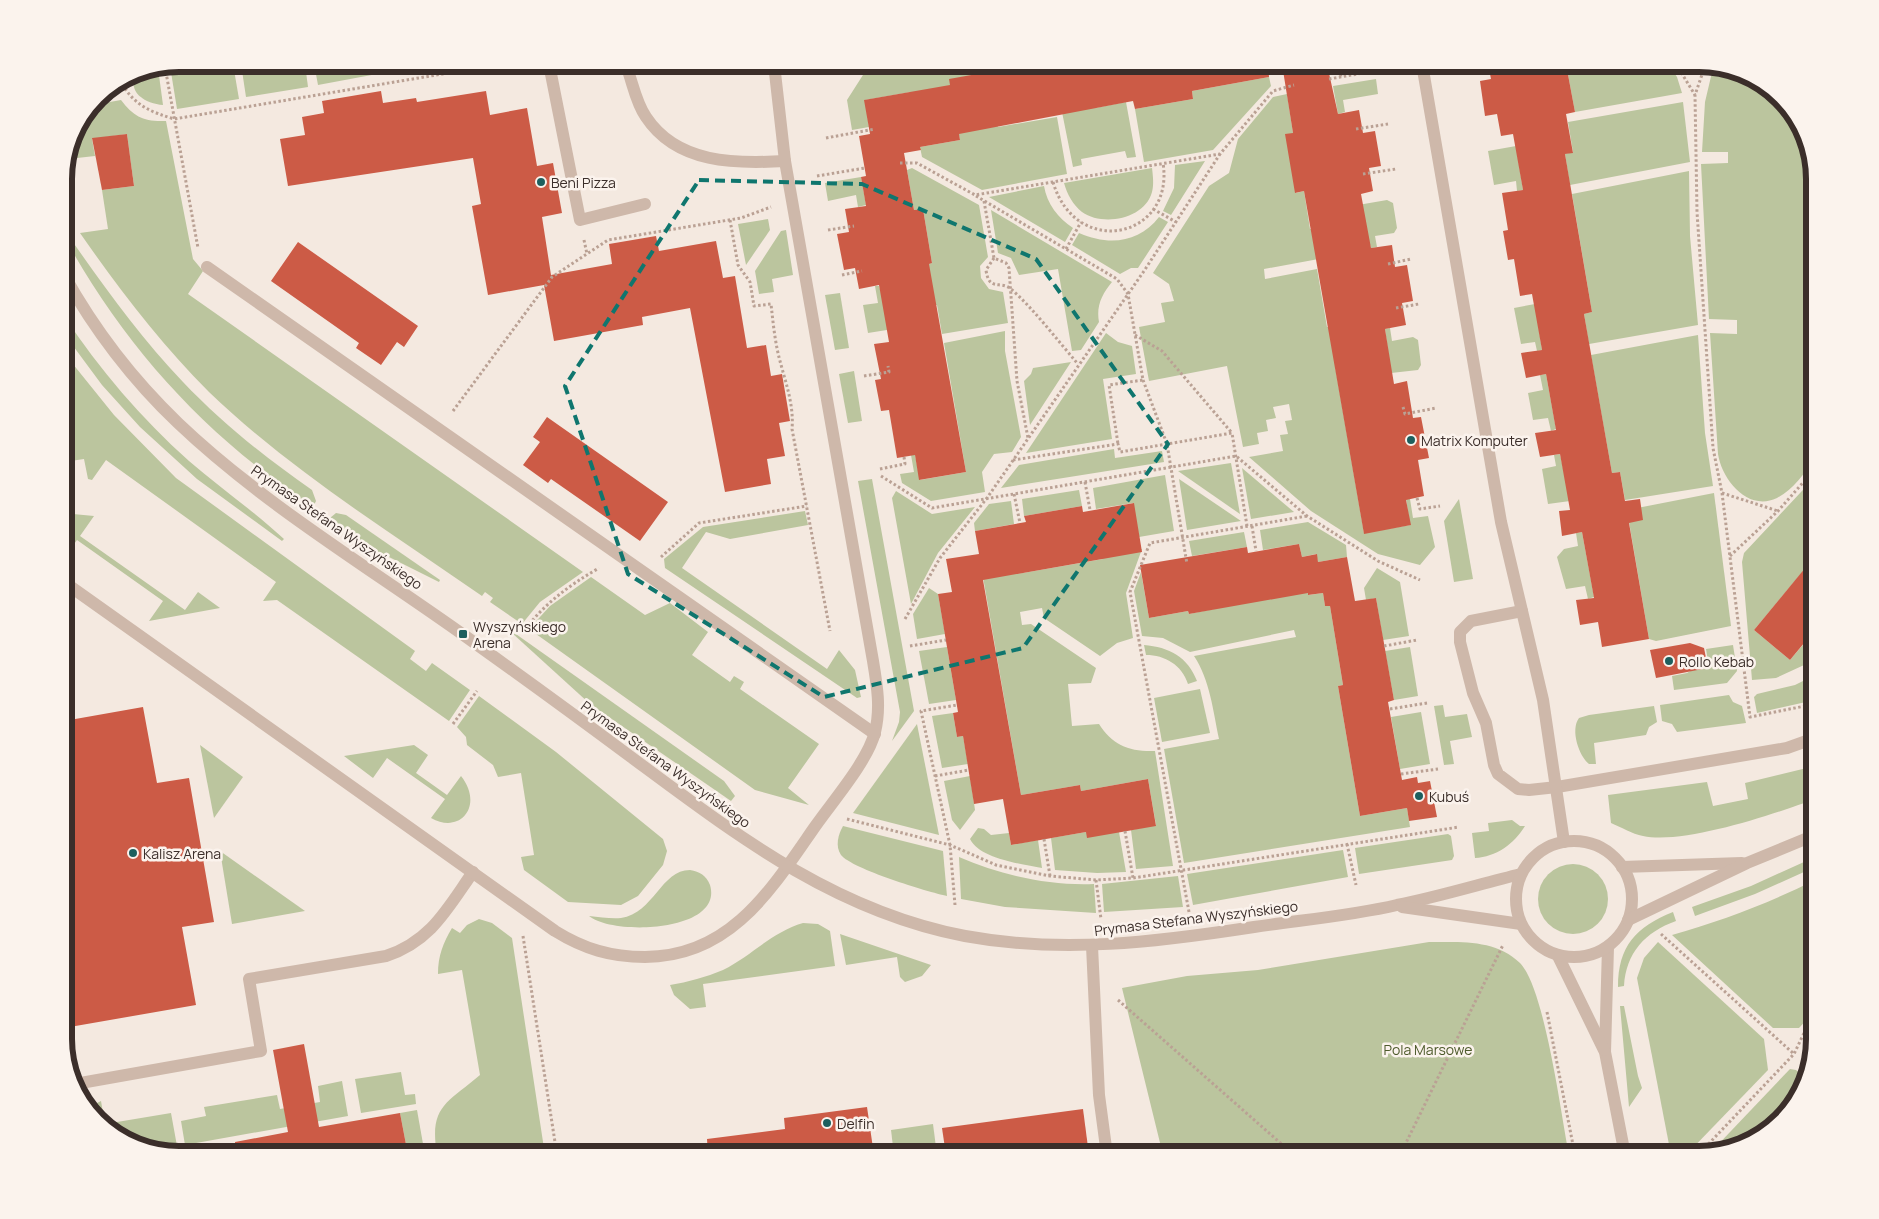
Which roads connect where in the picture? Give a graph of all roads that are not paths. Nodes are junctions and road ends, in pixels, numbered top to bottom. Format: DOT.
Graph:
graph roads {
  1 [pos="1423,72"];
  2 [pos="551,73"];
  3 [pos="629,73"];
  4 [pos="775,73"];
  5 [pos="785,161"];
  6 [pos="645,204"];
  7 [pos="207,267"];
  8 [pos="73,290"];
  9 [pos="73,588"];
  10 [pos="1522,611"];
  11 [pos="875,734"];
  12 [pos="1806,741"];
  13 [pos="1557,787"];
  14 [pos="1806,839"];
  15 [pos="1564,842"];
  16 [pos="1747,863"];
  17 [pos="787,867"];
  18 [pos="1622,867"];
  19 [pos="473,872"];
  20 [pos="1521,874"];
  21 [pos="1395,906"];
  22 [pos="1628,920"];
  23 [pos="1521,924"];
  24 [pos="1092,946"];
  25 [pos="1608,947"];
  26 [pos="1558,956"];
  27 [pos="1605,1052"];
  28 [pos="82,1083"];
  29 [pos="1106,1146"];
  30 [pos="1623,1146"];
  1 -- 10 [label="street"];
  2 -- 6 [label="street"];
  3 -- 5 [label="street"];
  4 -- 5 [label="street"];
  5 -- 11 [label="street"];
  7 -- 11 [label="street"];
  8 -- 17 [label="street, Prymasa Stefana Wyszyńskiego"];
  9 -- 19 [label="street"];
  10 -- 13 [label="street"];
  10 -- 13 [label="street"];
  11 -- 17 [label="street"];
  12 -- 13 [label="street"];
  13 -- 15 [label="street"];
  14 -- 16 [label="street"];
  15 -- 18 [label="street"];
  15 -- 20 [label="street"];
  16 -- 18 [label="street"];
  16 -- 22 [label="street"];
  17 -- 19 [label="street"];
  17 -- 24 [label="street, Prymasa Stefana Wyszyńskiego"];
  18 -- 22 [label="street"];
  19 -- 28 [label="street"];
  20 -- 21 [label="street, Prymasa Stefana Wyszyńskiego"];
  20 -- 23 [label="street"];
  21 -- 23 [label="street, Prymasa Stefana Wyszyńskiego"];
  21 -- 24 [label="street, Prymasa Stefana Wyszyńskiego"];
  22 -- 25 [label="street"];
  23 -- 26 [label="street"];
  24 -- 29 [label="street"];
  25 -- 26 [label="street"];
  25 -- 27 [label="street"];
  26 -- 27 [label="street"];
  27 -- 30 [label="street"];
}
